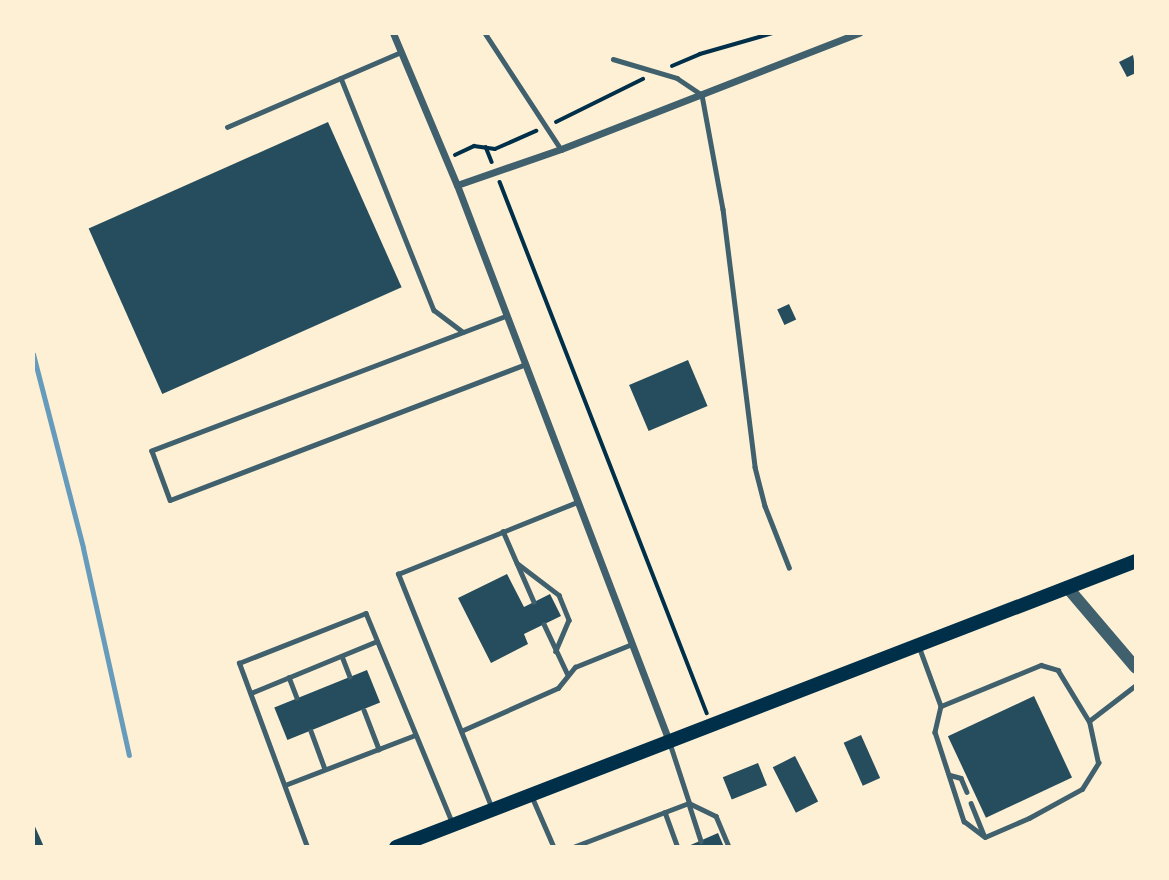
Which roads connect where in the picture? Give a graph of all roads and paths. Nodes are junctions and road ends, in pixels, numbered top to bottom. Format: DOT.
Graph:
graph roads {
  1 [pos="393,33"];
  2 [pos="485,33"];
  3 [pos="773,33"];
  4 [pos="859,33"];
  5 [pos="402,52"];
  6 [pos="613,60"];
  7 [pos="657,73"];
  8 [pos="341,78"];
  9 [pos="702,95"];
  10 [pos="227,127"];
  11 [pos="547,127"];
  12 [pos="486,147"];
  13 [pos="561,149"];
  14 [pos="446,159"];
  15 [pos="496,172"];
  16 [pos="457,185"];
  17 [pos="507,316"];
  18 [pos="464,332"];
  19 [pos="526,364"];
  20 [pos="579,502"];
  21 [pos="503,531"];
  22 [pos="1136,561"];
  23 [pos="517,563"];
  24 [pos="789,567"];
  25 [pos="1067,587"];
  26 [pos="534,602"];
  27 [pos="544,624"];
  28 [pos="377,641"];
  29 [pos="633,644"];
  30 [pos="918,645"];
  31 [pos="556,651"];
  32 [pos="342,656"];
  33 [pos="1136,668"];
  34 [pos="568,675"];
  35 [pos="289,677"];
  36 [pos="350,677"];
  37 [pos="1136,685"];
  38 [pos="251,694"];
  39 [pos="297,698"];
  40 [pos="942,706"];
  41 [pos="364,710"];
  42 [pos="1089,721"];
  43 [pos="711,725"];
  44 [pos="311,731"];
  45 [pos="461,731"];
  46 [pos="415,735"];
  47 [pos="669,741"];
  48 [pos="379,749"];
  49 [pos="325,769"];
  50 [pos="949,775"];
  51 [pos="285,785"];
  52 [pos="967,792"];
  53 [pos="531,794"];
  54 [pos="689,803"];
  55 [pos="971,803"];
  56 [pos="492,810"];
  57 [pos="665,812"];
  58 [pos="453,825"];
  59 [pos="985,837"];
  60 [pos="701,841"];
  61 [pos="307,847"];
  62 [pos="396,847"];
  63 [pos="554,847"];
  64 [pos="573,847"];
  65 [pos="678,847"];
  66 [pos="729,847"];
  1 -- 5 [label="street"];
  2 -- 11 [label="lane"];
  3 -- 7 [label="path"];
  4 -- 9 [label="street"];
  5 -- 8 [label="lane"];
  5 -- 14 [label="street"];
  6 -- 7 [label="lane"];
  7 -- 9 [label="lane"];
  7 -- 11 [label="path"];
  8 -- 10 [label="lane"];
  8 -- 18 [label="lane"];
  9 -- 13 [label="street"];
  9 -- 24 [label="lane"];
  11 -- 12 [label="path"];
  11 -- 13 [label="lane"];
  12 -- 14 [label="path"];
  12 -- 15 [label="path"];
  13 -- 15 [label="street"];
  14 -- 16 [label="street"];
  15 -- 16 [label="street"];
  15 -- 43 [label="path"];
  16 -- 17 [label="street"];
  17 -- 18 [label="lane"];
  17 -- 19 [label="street"];
  18 -- 19 [label="lane"];
  19 -- 20 [label="street"];
  20 -- 21 [label="lane"];
  20 -- 29 [label="street"];
  21 -- 23 [label="lane"];
  21 -- 45 [label="lane"];
  22 -- 25 [label="main road"];
  23 -- 26 [label="lane"];
  23 -- 31 [label="lane"];
  25 -- 30 [label="main road"];
  25 -- 33 [label="street"];
  27 -- 31 [label="lane"];
  28 -- 32 [label="lane"];
  28 -- 38 [label="lane"];
  28 -- 46 [label="lane"];
  29 -- 34 [label="lane"];
  29 -- 47 [label="street"];
  30 -- 40 [label="lane"];
  30 -- 43 [label="main road"];
  31 -- 34 [label="lane"];
  32 -- 35 [label="lane"];
  32 -- 36 [label="lane"];
  34 -- 45 [label="lane"];
  35 -- 38 [label="lane"];
  35 -- 39 [label="lane"];
  37 -- 42 [label="lane"];
  38 -- 51 [label="lane"];
  40 -- 42 [label="lane"];
  40 -- 50 [label="lane"];
  41 -- 48 [label="lane"];
  42 -- 59 [label="lane"];
  43 -- 47 [label="main road"];
  44 -- 49 [label="lane"];
  45 -- 56 [label="lane"];
  46 -- 48 [label="lane"];
  46 -- 58 [label="lane"];
  47 -- 53 [label="main road"];
  47 -- 54 [label="lane"];
  48 -- 49 [label="lane"];
  49 -- 51 [label="lane"];
  50 -- 52 [label="lane"];
  50 -- 59 [label="lane"];
  51 -- 61 [label="lane"];
  53 -- 56 [label="main road"];
  53 -- 63 [label="lane"];
  54 -- 57 [label="lane"];
  54 -- 60 [label="lane"];
  54 -- 66 [label="lane"];
  55 -- 59 [label="lane"];
  56 -- 58 [label="main road"];
  57 -- 64 [label="lane"];
  57 -- 65 [label="lane"];
  58 -- 62 [label="main road"];
}
